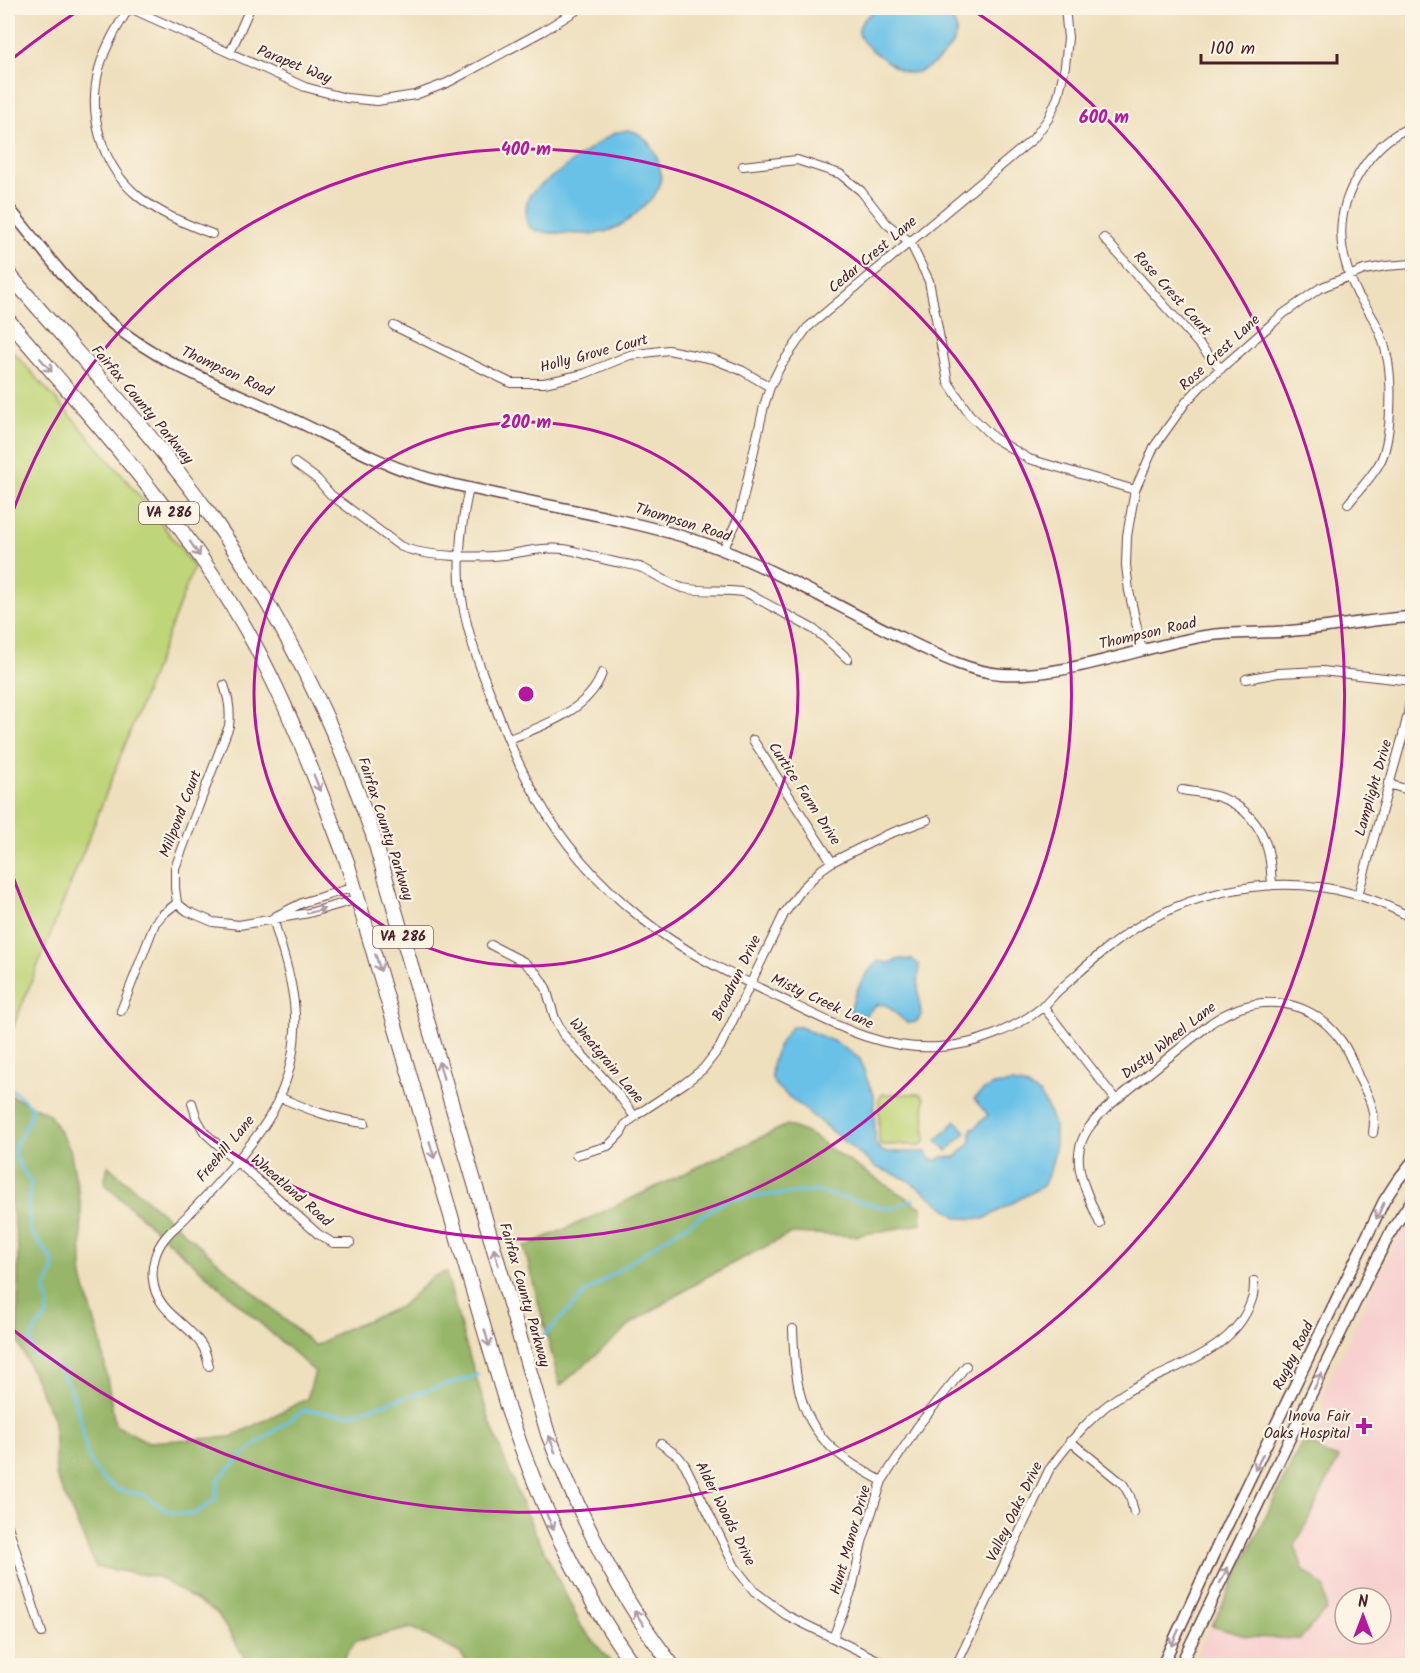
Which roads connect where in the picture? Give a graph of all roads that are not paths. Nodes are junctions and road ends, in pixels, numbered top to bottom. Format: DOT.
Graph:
graph roads {
  1 [pos="130,8"];
  2 [pos="250,8"];
  3 [pos="580,8"];
  4 [pos="1065,8"];
  5 [pos="230,53"];
  6 [pos="1413,127"];
  7 [pos="743,166"];
  8 [pos="8,207"];
  9 [pos="212,234"];
  10 [pos="1104,238"];
  11 [pos="910,242"];
  12 [pos="1413,264"];
  13 [pos="8,273"];
  14 [pos="1351,276"];
  15 [pos="8,320"];
  16 [pos="393,326"];
  17 [pos="1221,369"];
  18 [pos="770,387"];
  19 [pos="295,463"];
  20 [pos="469,488"];
  21 [pos="1135,490"];
  22 [pos="1348,504"];
  23 [pos="723,550"];
  24 [pos="460,556"];
  25 [pos="1413,617"];
  26 [pos="1142,650"];
  27 [pos="848,658"];
  28 [pos="602,673"];
  29 [pos="1246,679"];
  30 [pos="1413,681"];
  31 [pos="224,685"];
  32 [pos="1413,687"];
  33 [pos="509,739"];
  34 [pos="753,740"];
  35 [pos="1388,784"];
  36 [pos="1182,790"];
  37 [pos="1413,791"];
  38 [pos="927,820"];
  39 [pos="832,862"];
  40 [pos="1272,885"];
  41 [pos="356,893"];
  42 [pos="1358,895"];
  43 [pos="177,903"];
  44 [pos="273,918"];
  45 [pos="1413,918"];
  46 [pos="491,945"];
  47 [pos="750,984"];
  48 [pos="1043,1006"];
  49 [pos="121,1011"];
  50 [pos="279,1097"];
  51 [pos="1116,1100"];
  52 [pos="192,1103"];
  53 [pos="635,1117"];
  54 [pos="365,1123"];
  55 [pos="1373,1133"];
  56 [pos="576,1155"];
  57 [pos="236,1160"];
  58 [pos="1413,1162"];
  59 [pos="1413,1200"];
  60 [pos="1100,1224"];
  61 [pos="350,1244"];
  62 [pos="1254,1281"];
  63 [pos="794,1329"];
  64 [pos="209,1366"];
  65 [pos="966,1366"];
  66 [pos="1070,1442"];
  67 [pos="662,1444"];
  68 [pos="882,1481"];
  69 [pos="1134,1512"];
  70 [pos="8,1526"];
  71 [pos="42,1633"];
  72 [pos="833,1638"];
  73 [pos="634,1665"];
  74 [pos="673,1665"];
  75 [pos="890,1665"];
  76 [pos="956,1665"];
  77 [pos="1162,1665"];
  78 [pos="1180,1665"];
  1 -- 5 [label="street, Parapet Way"];
  1 -- 9 [label="street"];
  2 -- 5 [label="street"];
  3 -- 5 [label="street, Parapet Way"];
  4 -- 11 [label="street, Cedar Crest Lane"];
  6 -- 14 [label="street"];
  7 -- 11 [label="street"];
  8 -- 20 [label="street, Thompson Road"];
  10 -- 17 [label="street, Rose Crest Court"];
  11 -- 18 [label="street, Cedar Crest Lane"];
  11 -- 21 [label="street"];
  12 -- 14 [label="street, Rose Crest Lane"];
  74 -- 13 [label="highway, Fairfax County Parkway / VA 286, one-way"];
  14 -- 17 [label="street, Rose Crest Lane"];
  14 -- 22 [label="street"];
  15 -- 41 [label="highway, VA 286, one-way"];
  16 -- 18 [label="street, Holly Grove Court"];
  17 -- 21 [label="street, Rose Crest Lane"];
  18 -- 23 [label="street, Cedar Crest Lane"];
  19 -- 24 [label="street"];
  20 -- 23 [label="street, Thompson Road"];
  20 -- 24 [label="street, Misty Creek Lane"];
  21 -- 26 [label="street, Rose Crest Lane"];
  23 -- 26 [label="street, Thompson Road"];
  24 -- 27 [label="street"];
  24 -- 33 [label="street, Misty Creek Lane"];
  25 -- 26 [label="street, Thompson Road"];
  28 -- 33 [label="street"];
  29 -- 30 [label="street"];
  31 -- 43 [label="street, Millpond Court"];
  32 -- 35 [label="street, Lamplight Drive"];
  33 -- 47 [label="street, Misty Creek Lane"];
  34 -- 39 [label="street, Curtice Farm Drive"];
  35 -- 37 [label="street"];
  35 -- 42 [label="street, Lamplight Drive"];
  36 -- 40 [label="street"];
  38 -- 39 [label="street, Broadrun Drive"];
  39 -- 47 [label="street, Broadrun Drive"];
  40 -- 42 [label="street, Misty Creek Lane"];
  40 -- 48 [label="street, Misty Creek Lane"];
  41 -- 44 [label="street"];
  41 -- 73 [label="highway, VA 286, one-way"];
  42 -- 45 [label="street, Misty Creek Lane"];
  43 -- 44 [label="street"];
  43 -- 49 [label="street"];
  44 -- 50 [label="street, Freehill Lane"];
  46 -- 53 [label="street, Wheatgrain Lane"];
  47 -- 48 [label="street, Misty Creek Lane"];
  47 -- 53 [label="street, Broadrun Drive"];
  48 -- 51 [label="street"];
  50 -- 54 [label="street"];
  50 -- 57 [label="street, Freehill Lane"];
  51 -- 55 [label="street, Dusty Wheel Lane"];
  51 -- 60 [label="street, Dusty Wheel Lane"];
  52 -- 57 [label="street, Wheatland Road"];
  53 -- 56 [label="street, Broadrun Drive"];
  57 -- 61 [label="street, Wheatland Road"];
  57 -- 64 [label="street, Freehill Lane"];
  58 -- 77 [label="street, Rugby Road, one-way"];
  78 -- 59 [label="street, one-way"];
  62 -- 66 [label="street, Valley Oaks Drive"];
  63 -- 68 [label="street"];
  65 -- 68 [label="street, Hunt Manor Drive"];
  66 -- 69 [label="street"];
  66 -- 76 [label="street, Valley Oaks Drive"];
  67 -- 72 [label="street, Alder Woods Drive"];
  68 -- 72 [label="street, Hunt Manor Drive"];
  70 -- 71 [label="street"];
  72 -- 75 [label="street, Alder Woods Drive"];
}
